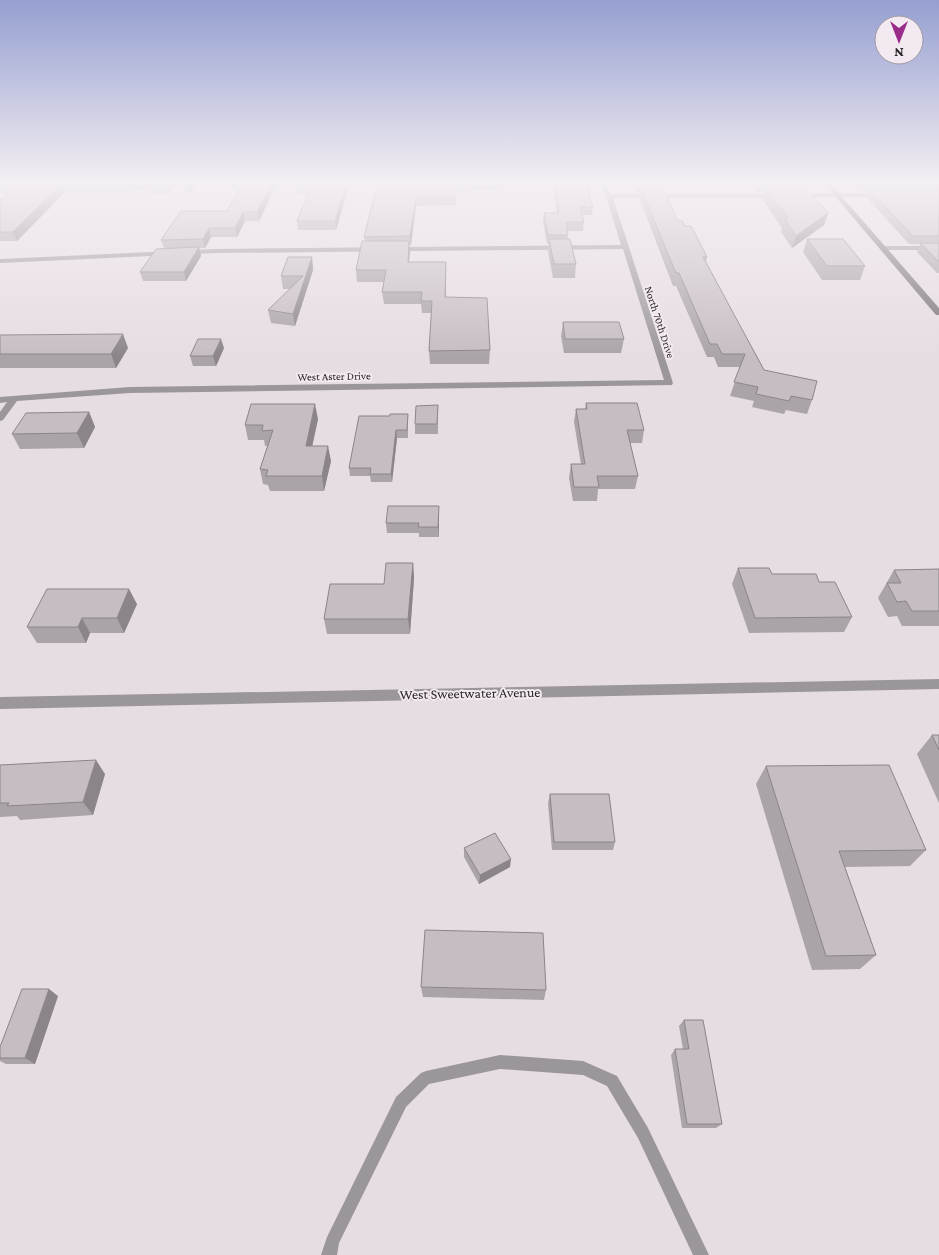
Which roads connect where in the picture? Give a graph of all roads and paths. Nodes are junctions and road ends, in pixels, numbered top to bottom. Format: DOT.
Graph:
graph roads {
  1 [pos="622,241"];
  2 [pos="877,241"];
  3 [pos="624,246"];
  4 [pos="883,248"];
  5 [pos="939,248"];
  6 [pos="0,261"];
  7 [pos="939,313"];
  8 [pos="669,383"];
  9 [pos="14,399"];
  10 [pos="0,400"];
  11 [pos="0,418"];
  12 [pos="939,684"];
  13 [pos="0,703"];
  14 [pos="329,1255"];
  15 [pos="701,1255"];
  1 -- 3 [label="street, North 70th Drive"];
  2 -- 4 [label="street"];
  3 -- 6 [label="street"];
  3 -- 8 [label="street, North 70th Drive"];
  4 -- 5 [label="street"];
  4 -- 7 [label="street"];
  8 -- 9 [label="street, West Aster Drive"];
  9 -- 10 [label="street, West Aster Drive"];
  9 -- 11 [label="street"];
  12 -- 13 [label="street, West Sweetwater Avenue"];
  14 -- 15 [label="lane"];
}
